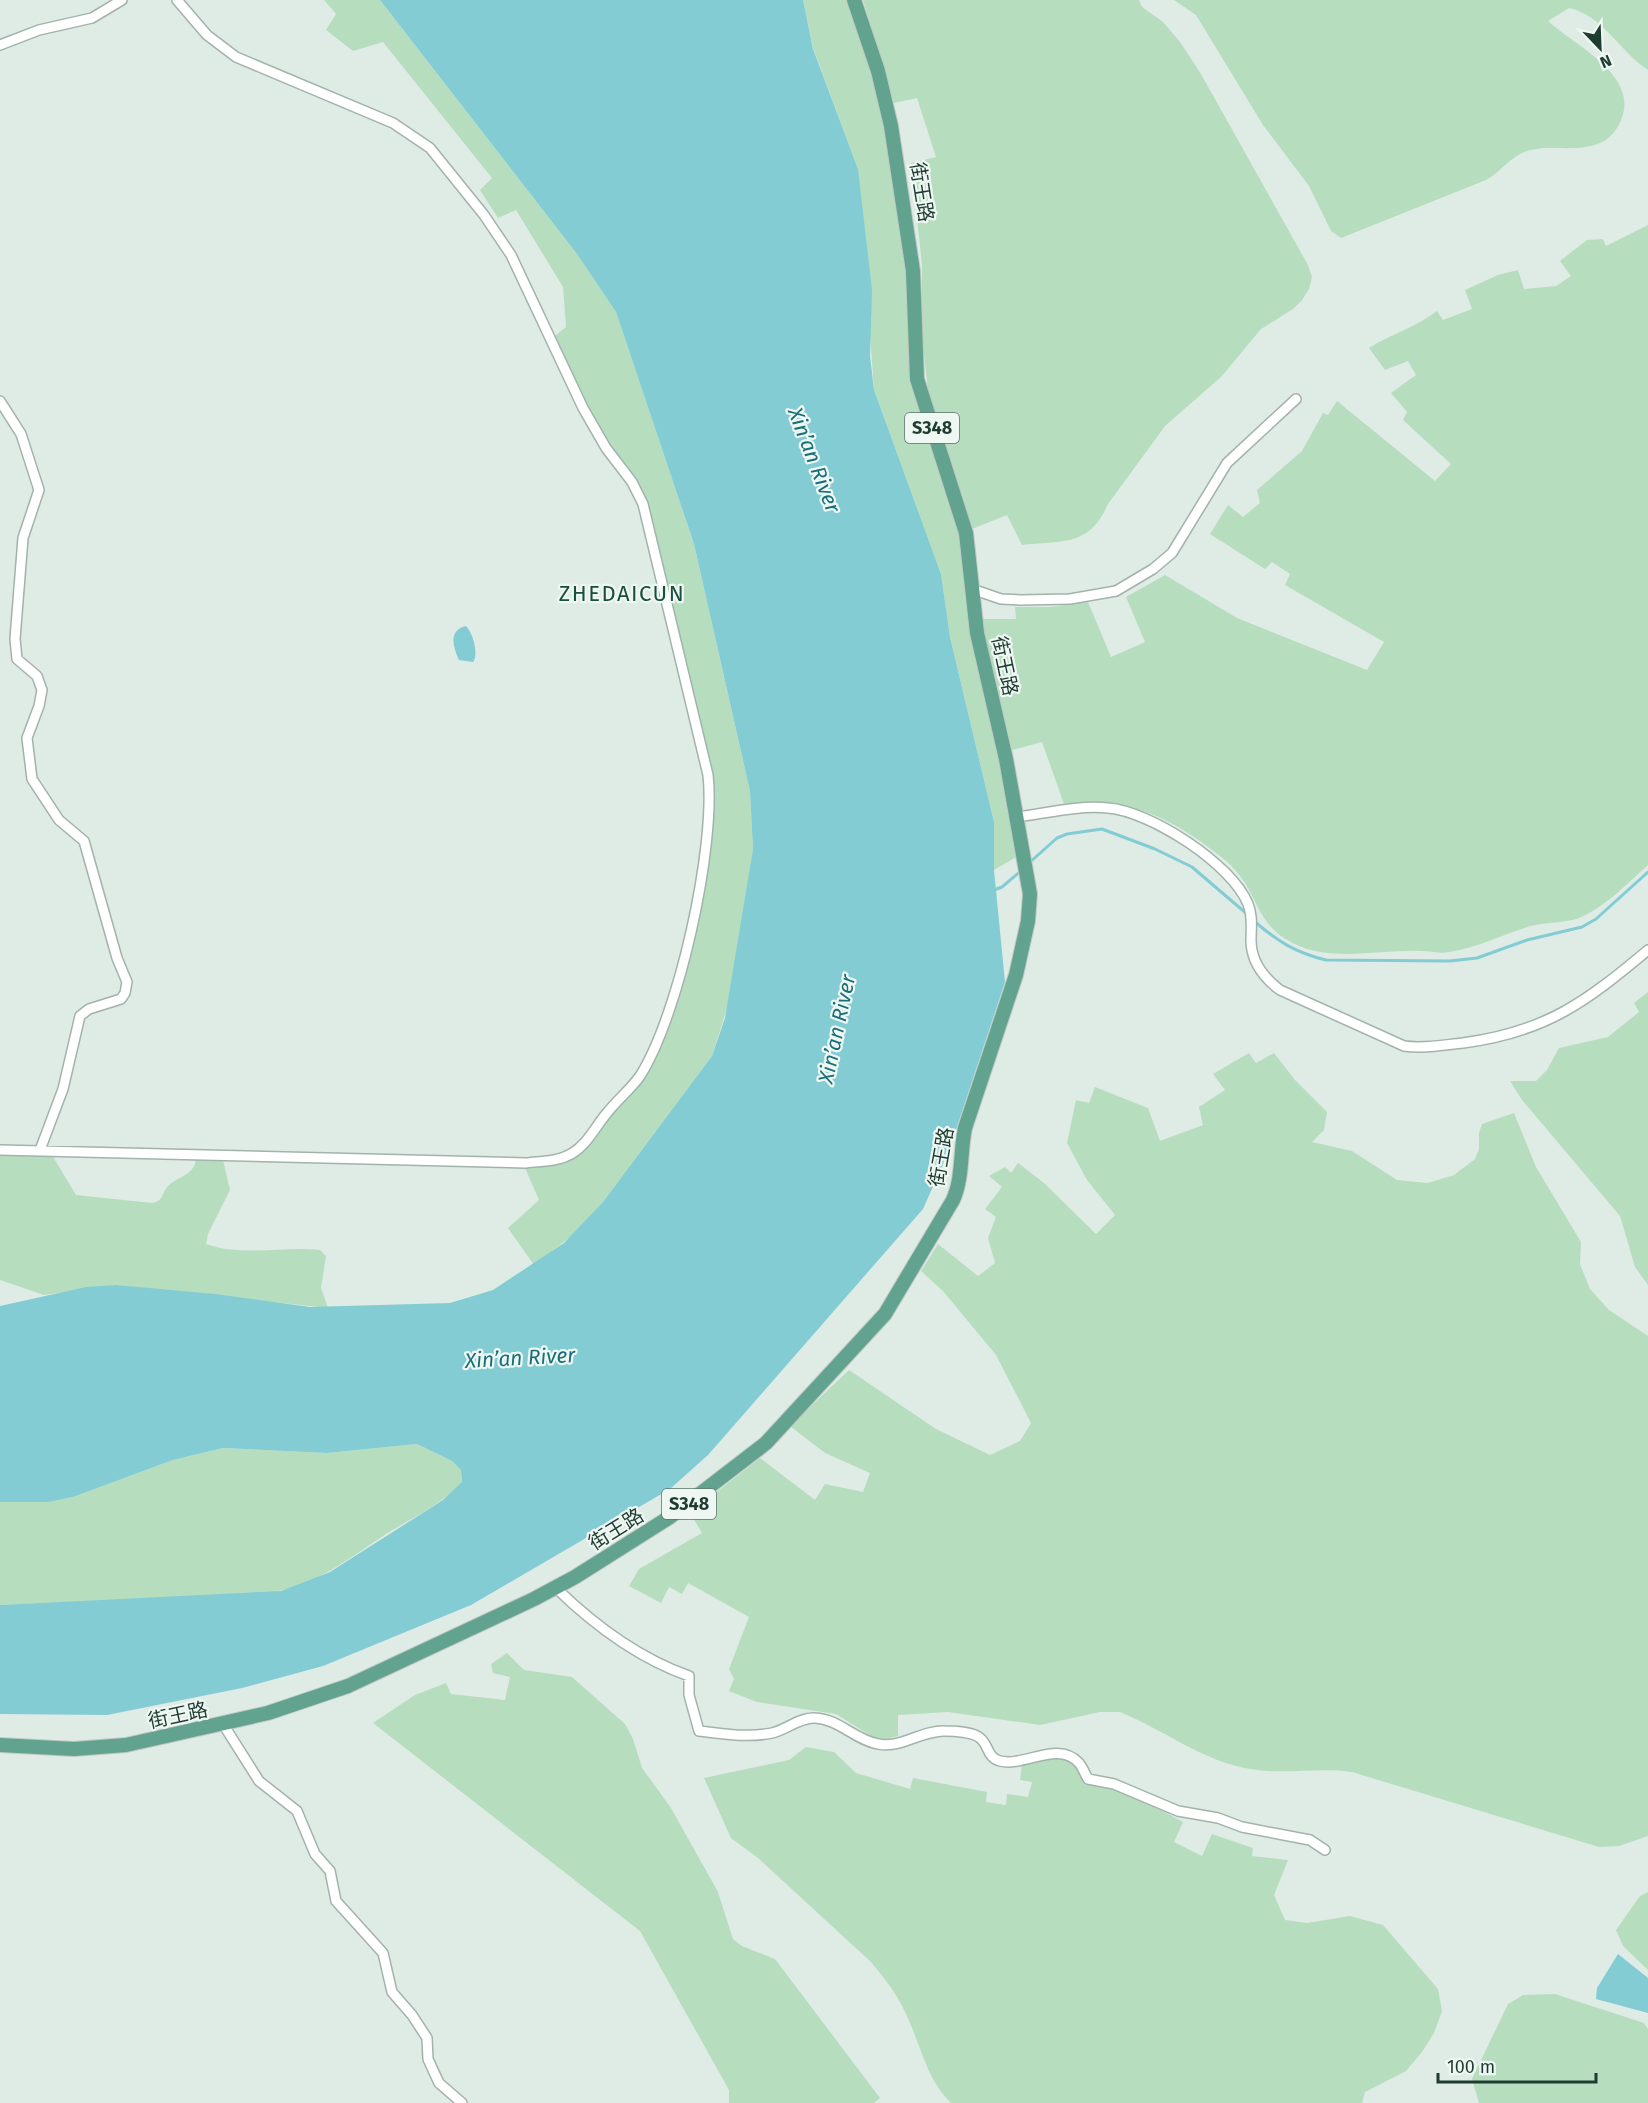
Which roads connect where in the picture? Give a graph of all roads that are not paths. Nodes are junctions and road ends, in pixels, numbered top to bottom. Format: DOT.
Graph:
graph roads {
  1 [pos="122,0"];
  2 [pos="177,0"];
  3 [pos="854,0"];
  4 [pos="0,45"];
  5 [pos="1296,399"];
  6 [pos="0,401"];
  7 [pos="972,589"];
  8 [pos="1017,817"];
  9 [pos="1648,950"];
  10 [pos="0,1150"];
  11 [pos="40,1150"];
  12 [pos="556,1588"];
  13 [pos="223,1724"];
  14 [pos="0,1744"];
  15 [pos="1325,1850"];
  16 [pos="462,2103"];
  1 -- 4 [label="street"];
  2 -- 11 [label="street"];
  3 -- 7 [label="main road, 街王路 / S348"];
  5 -- 7 [label="street"];
  6 -- 11 [label="street"];
  7 -- 8 [label="main road, 街王路 / S348"];
  8 -- 9 [label="street"];
  8 -- 12 [label="main road, 街王路 / S348"];
  10 -- 11 [label="street"];
  12 -- 13 [label="main road, 街王路 / S348"];
  12 -- 15 [label="street"];
  13 -- 14 [label="main road, 街王路 / S348"];
  13 -- 16 [label="street"];
}
